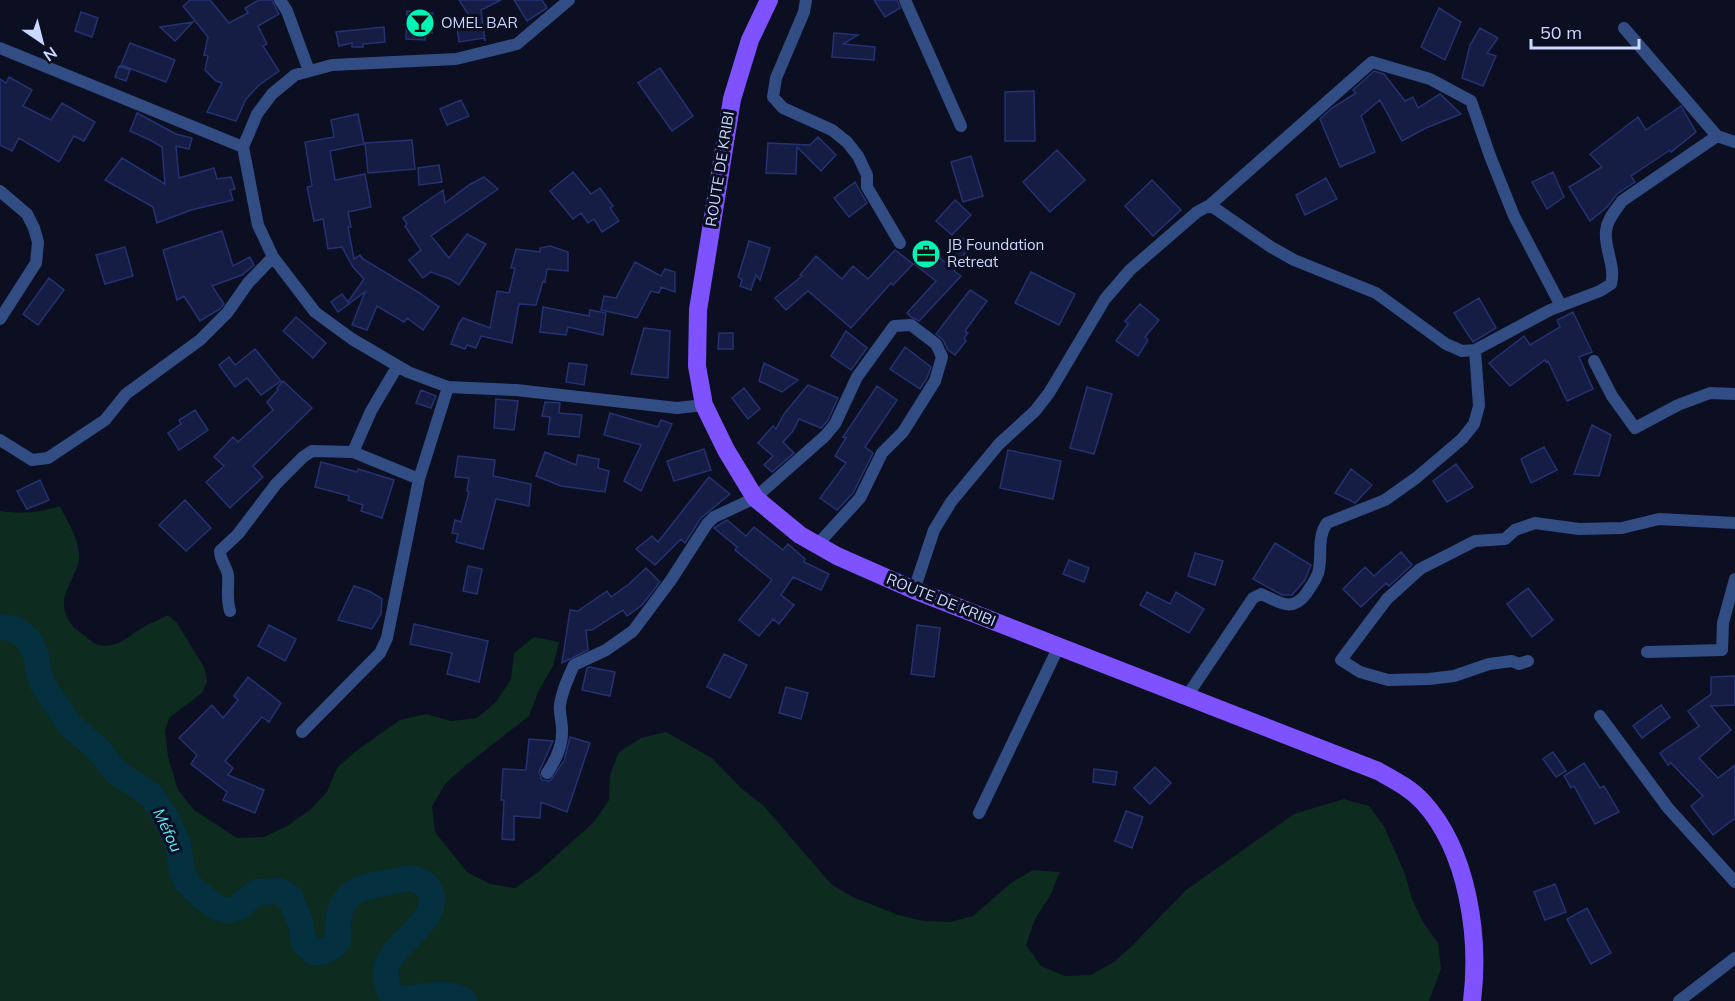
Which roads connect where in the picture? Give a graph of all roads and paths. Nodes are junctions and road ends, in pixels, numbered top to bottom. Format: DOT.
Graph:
graph roads {
  1 [pos="280,0"];
  2 [pos="568,0"];
  3 [pos="769,0"];
  4 [pos="806,0"];
  5 [pos="904,0"];
  6 [pos="1624,28"];
  7 [pos="0,48"];
  8 [pos="309,71"];
  9 [pos="961,126"];
  10 [pos="1717,136"];
  11 [pos="1735,142"];
  12 [pos="243,147"];
  13 [pos="0,190"];
  14 [pos="1210,205"];
  15 [pos="900,243"];
  16 [pos="273,257"];
  17 [pos="1561,306"];
  18 [pos="0,319"];
  19 [pos="1475,350"];
  20 [pos="1594,361"];
  21 [pos="397,367"];
  22 [pos="448,387"];
  23 [pos="1735,394"];
  24 [pos="704,405"];
  25 [pos="0,440"];
  26 [pos="352,452"];
  27 [pos="419,479"];
  28 [pos="755,498"];
  29 [pos="1735,523"];
  30 [pos="817,545"];
  31 [pos="1735,579"];
  32 [pos="914,590"];
  33 [pos="230,611"];
  34 [pos="1059,646"];
  35 [pos="1647,652"];
  36 [pos="1528,661"];
  37 [pos="1187,696"];
  38 [pos="1600,716"];
  39 [pos="302,732"];
  40 [pos="547,773"];
  41 [pos="979,813"];
  42 [pos="1735,882"];
  43 [pos="1735,958"];
  44 [pos="1472,1001"];
  45 [pos="1679,1001"];
  1 -- 8 [label="street"];
  2 -- 8 [label="street"];
  3 -- 24 [label="main road, ROUTE DE KRIBI"];
  4 -- 15 [label="street"];
  5 -- 9 [label="street"];
  6 -- 10 [label="street"];
  7 -- 12 [label="street"];
  8 -- 12 [label="street"];
  10 -- 11 [label="street"];
  10 -- 17 [label="street"];
  12 -- 16 [label="street"];
  13 -- 18 [label="street"];
  14 -- 17 [label="street"];
  14 -- 19 [label="street"];
  14 -- 32 [label="street"];
  16 -- 21 [label="street"];
  16 -- 25 [label="street"];
  17 -- 19 [label="street"];
  19 -- 37 [label="street"];
  20 -- 23 [label="street"];
  21 -- 22 [label="street"];
  21 -- 26 [label="street"];
  22 -- 24 [label="street"];
  22 -- 27 [label="street"];
  24 -- 28 [label="main road, ROUTE DE KRIBI"];
  26 -- 27 [label="street"];
  26 -- 33 [label="street"];
  27 -- 39 [label="street"];
  28 -- 30 [label="main road, ROUTE DE KRIBI"];
  28 -- 30 [label="street"];
  28 -- 40 [label="street"];
  29 -- 36 [label="street"];
  30 -- 32 [label="main road, ROUTE DE KRIBI"];
  31 -- 35 [label="street"];
  32 -- 34 [label="main road, ROUTE DE KRIBI"];
  34 -- 37 [label="main road, ROUTE DE KRIBI"];
  34 -- 41 [label="street"];
  37 -- 44 [label="main road, ROUTE DE KRIBI"];
  38 -- 42 [label="street"];
  43 -- 45 [label="street"];
}
